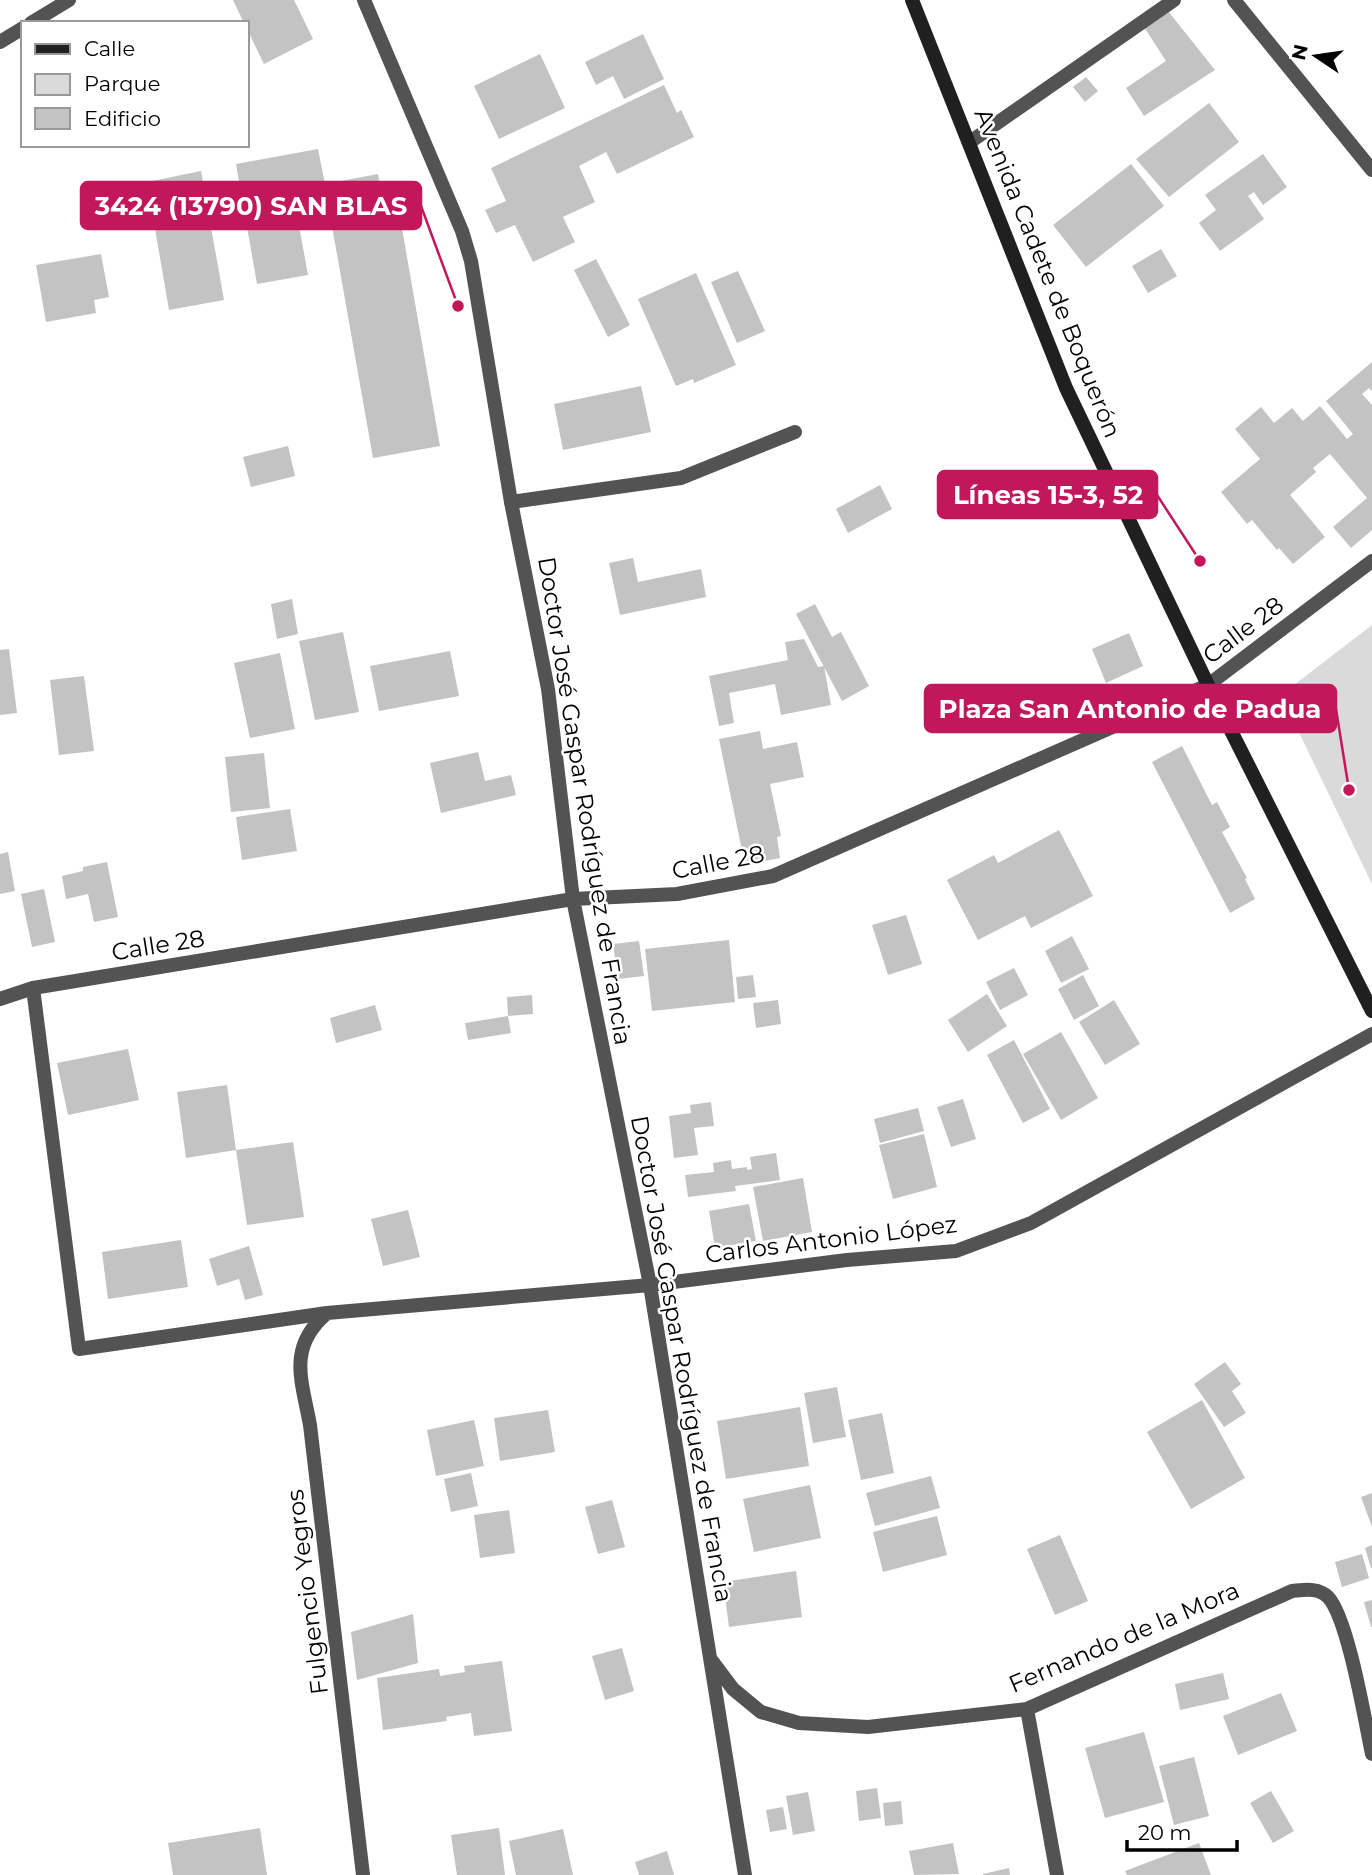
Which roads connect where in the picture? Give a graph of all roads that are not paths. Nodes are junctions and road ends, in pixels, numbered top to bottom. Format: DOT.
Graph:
graph roads {
  1 [pos="69,0"];
  2 [pos="364,0"];
  3 [pos="912,0"];
  4 [pos="1174,0"];
  5 [pos="1234,0"];
  6 [pos="34,21"];
  7 [pos="21,29"];
  8 [pos="0,42"];
  9 [pos="970,142"];
  10 [pos="1372,170"];
  11 [pos="794,432"];
  12 [pos="511,502"];
  13 [pos="1372,561"];
  14 [pos="1208,685"];
  15 [pos="573,899"];
  16 [pos="33,988"];
  17 [pos="0,999"];
  18 [pos="1372,1011"];
  19 [pos="1372,1034"];
  20 [pos="650,1284"];
  21 [pos="327,1313"];
  22 [pos="710,1658"];
  23 [pos="1027,1709"];
  24 [pos="1372,1754"];
  25 [pos="363,1875"];
  26 [pos="745,1875"];
  27 [pos="1057,1875"];
  1 -- 6 [label="street"];
  2 -- 12 [label="street, Doctor José Gaspar Rodríguez de Francia"];
  3 -- 9 [label="main road, Avenida Cadete de Boquerón"];
  4 -- 9 [label="street"];
  5 -- 10 [label="street"];
  7 -- 8 [label="street"];
  9 -- 14 [label="main road, Avenida Cadete de Boquerón"];
  11 -- 12 [label="street"];
  12 -- 15 [label="street, Doctor José Gaspar Rodríguez de Francia"];
  13 -- 14 [label="street, Calle 28"];
  14 -- 15 [label="street, Calle 28"];
  14 -- 18 [label="main road, Avenida Cadete de Boquerón"];
  15 -- 16 [label="street, Calle 28"];
  15 -- 20 [label="street, Doctor José Gaspar Rodríguez de Francia"];
  16 -- 17 [label="street, Calle 28"];
  16 -- 21 [label="street, Carlos Antonio López"];
  19 -- 20 [label="street, Carlos Antonio López"];
  20 -- 21 [label="street, Carlos Antonio López"];
  20 -- 22 [label="street, Doctor José Gaspar Rodríguez de Francia"];
  21 -- 25 [label="street, Fulgencio Yegros"];
  22 -- 23 [label="street, Fernando de la Mora"];
  22 -- 26 [label="street, Doctor José Gaspar Rodríguez de Francia"];
  23 -- 24 [label="street, Fernando de la Mora"];
  23 -- 27 [label="street"];
}
